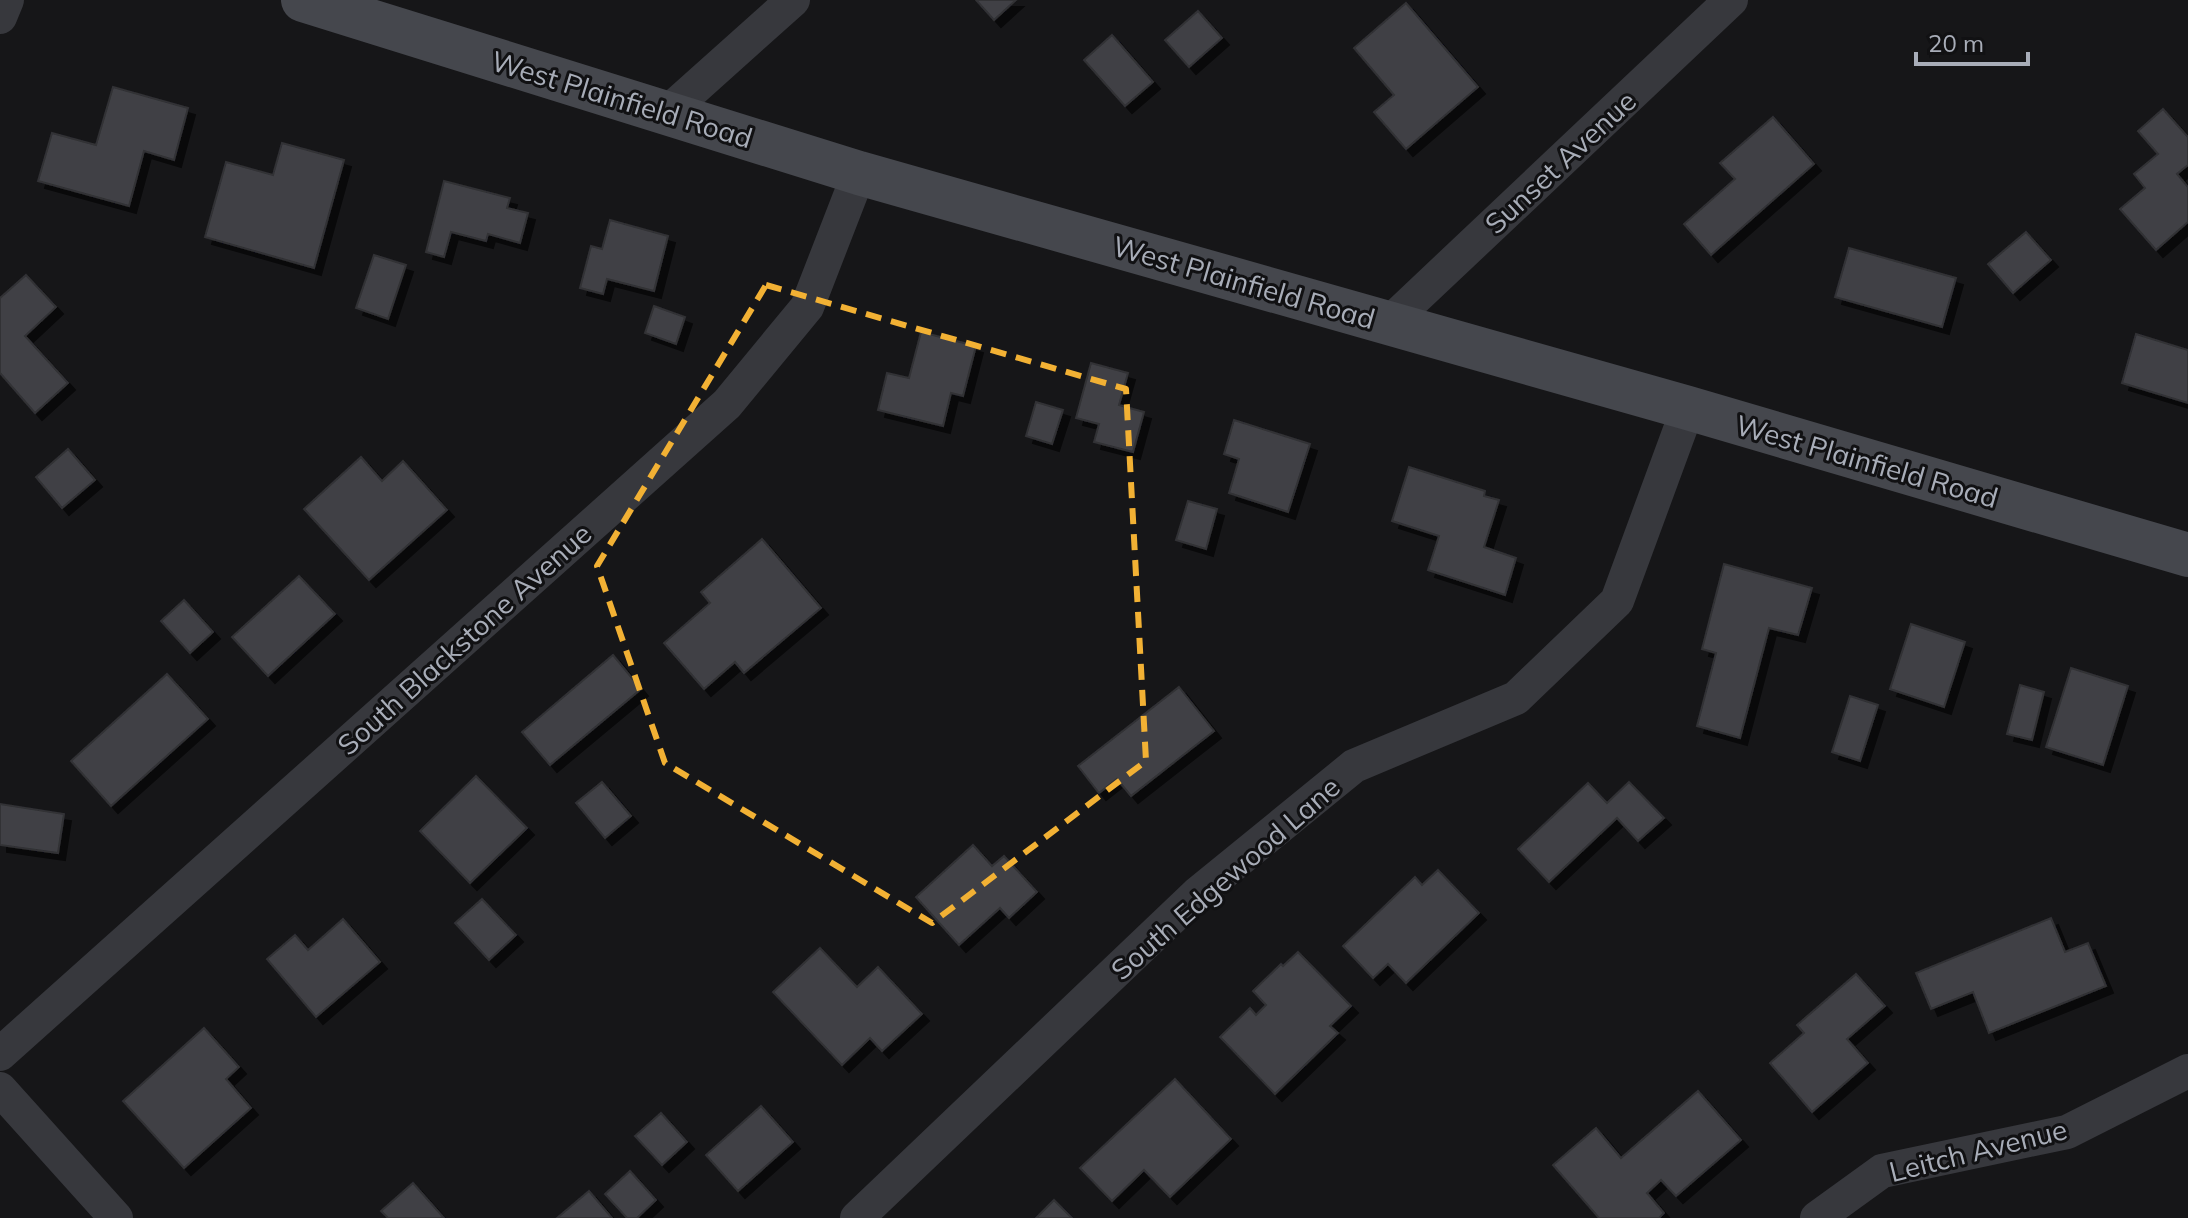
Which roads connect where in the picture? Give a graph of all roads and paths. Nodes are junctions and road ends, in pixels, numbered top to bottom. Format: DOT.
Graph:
graph roads {
  1 [pos="7,0"];
  2 [pos="303,0"];
  3 [pos="793,0"];
  4 [pos="1731,0"];
  5 [pos="0,17"];
  6 [pos="668,112"];
  7 [pos="859,173"];
  8 [pos="1389,323"];
  9 [pos="1688,408"];
  10 [pos="2188,555"];
  11 [pos="0,1054"];
  12 [pos="2188,1071"];
  13 [pos="0,1089"];
  14 [pos="116,1218"];
  15 [pos="857,1218"];
  16 [pos="1817,1218"];
  1 -- 5 [label="street"];
  2 -- 6 [label="main road, West Plainfield Road"];
  3 -- 6 [label="street"];
  4 -- 8 [label="street, Sunset Avenue"];
  6 -- 7 [label="main road, West Plainfield Road"];
  7 -- 8 [label="main road, West Plainfield Road"];
  7 -- 11 [label="street, South Blackstone Avenue"];
  8 -- 9 [label="main road, West Plainfield Road"];
  9 -- 10 [label="main road, West Plainfield Road"];
  9 -- 15 [label="street, South Edgewood Lane"];
  12 -- 16 [label="street, Leitch Avenue"];
  13 -- 14 [label="street"];
}
